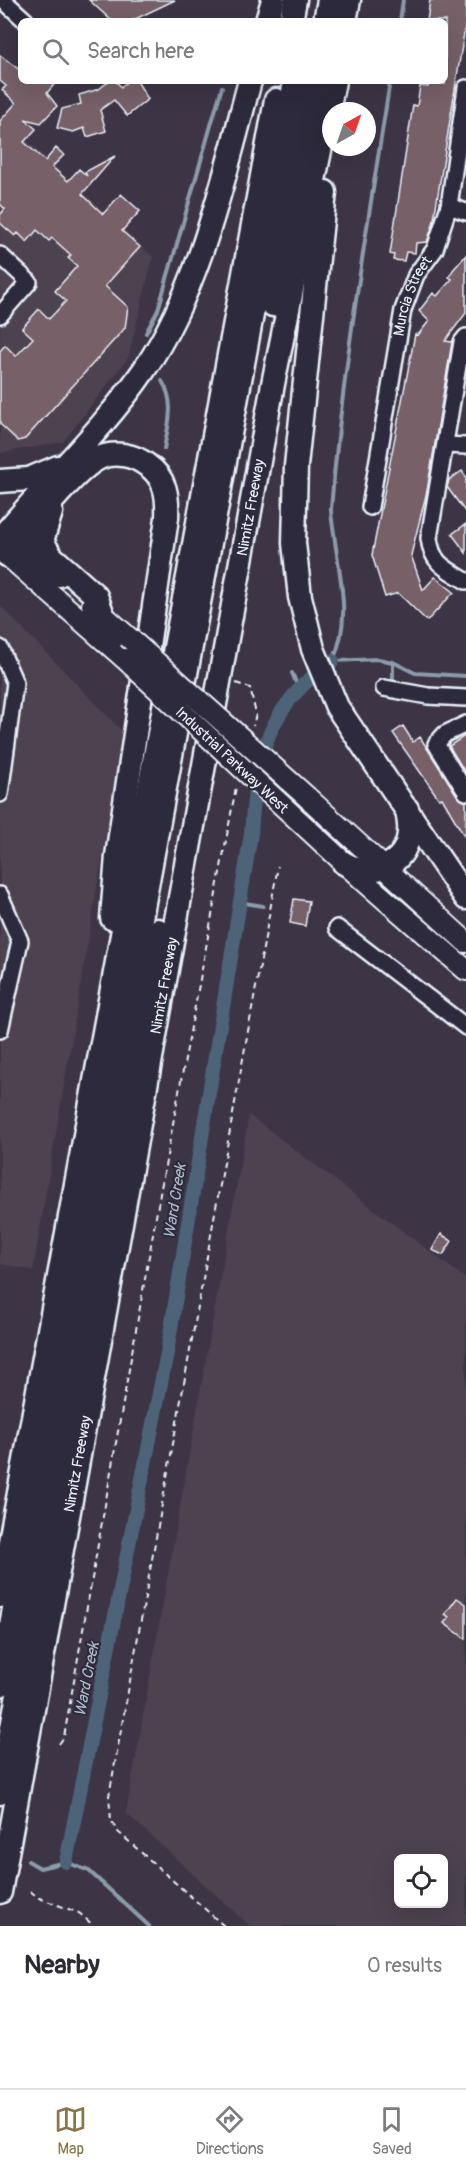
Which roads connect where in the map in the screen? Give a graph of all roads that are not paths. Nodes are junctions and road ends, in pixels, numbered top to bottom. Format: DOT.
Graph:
graph roads {
  1 [pos="3,0"];
  2 [pos="273,0"];
  3 [pos="295,0"];
  4 [pos="310,0"];
  5 [pos="329,0"];
  6 [pos="349,0"];
  7 [pos="23,18"];
  8 [pos="268,18"];
  9 [pos="292,18"];
  10 [pos="307,18"];
  11 [pos="326,18"];
  12 [pos="346,18"];
  13 [pos="249,84"];
  14 [pos="279,84"];
  15 [pos="294,84"];
  16 [pos="313,84"];
  17 [pos="334,84"];
  18 [pos="335,84"];
  19 [pos="466,88"];
  20 [pos="334,102"];
  21 [pos="329,156"];
  22 [pos="448,206"];
  23 [pos="466,212"];
  24 [pos="0,255"];
  25 [pos="0,315"];
  26 [pos="466,337"];
  27 [pos="446,445"];
  28 [pos="466,446"];
  29 [pos="67,462"];
  30 [pos="0,481"];
  31 [pos="56,499"];
  32 [pos="370,507"];
  33 [pos="6,539"];
  34 [pos="466,581"];
  35 [pos="103,615"];
  36 [pos="0,648"];
  37 [pos="384,688"];
  38 [pos="466,698"];
  39 [pos="466,724"];
  40 [pos="466,792"];
  41 [pos="0,794"];
  42 [pos="407,809"];
  43 [pos="344,863"];
  44 [pos="384,867"];
  45 [pos="0,895"];
  46 [pos="466,898"];
  47 [pos="337,928"];
  48 [pos="466,942"];
  49 [pos="466,970"];
  50 [pos="105,1021"];
  51 [pos="466,1028"];
  52 [pos="0,1030"];
  53 [pos="0,1596"];
  54 [pos="0,1685"];
  55 [pos="0,1793"];
  56 [pos="0,1892"];
  1 -- 7 [label="street"];
  2 -- 8 [label="highway"];
  3 -- 9 [label="highway"];
  4 -- 10 [label="highway"];
  5 -- 11 [label="highway"];
  6 -- 12 [label="highway"];
  13 -- 29 [label="highway"];
  14 -- 50 [label="highway"];
  15 -- 54 [label="highway"];
  16 -- 55 [label="highway"];
  17 -- 56 [label="highway, Nimitz Freeway"];
  18 -- 20 [label="highway"];
  19 -- 22 [label="street, Murcia Street"];
  21 -- 42 [label="highway"];
  22 -- 23 [label="street"];
  22 -- 32 [label="street, Murcia Street"];
  24 -- 25 [label="street"];
  26 -- 27 [label="street"];
  27 -- 28 [label="street"];
  27 -- 34 [label="street"];
  29 -- 30 [label="highway"];
  29 -- 33 [label="highway"];
  31 -- 33 [label="highway"];
  31 -- 35 [label="highway"];
  31 -- 50 [label="highway"];
  33 -- 35 [label="main road, Industrial Parkway West"];
  33 -- 43 [label="main road, Industrial Parkway West, bridge"];
  35 -- 44 [label="main road, Industrial Parkway West, bridge"];
  36 -- 41 [label="street"];
  37 -- 38 [label="street"];
  39 -- 40 [label="street"];
  42 -- 44 [label="highway"];
  42 -- 46 [label="highway"];
  43 -- 44 [label="highway"];
  43 -- 49 [label="main road, Industrial Parkway West"];
  44 -- 48 [label="main road, Industrial Parkway West"];
  45 -- 52 [label="street"];
  47 -- 51 [label="street"];
  50 -- 53 [label="highway"];
}
